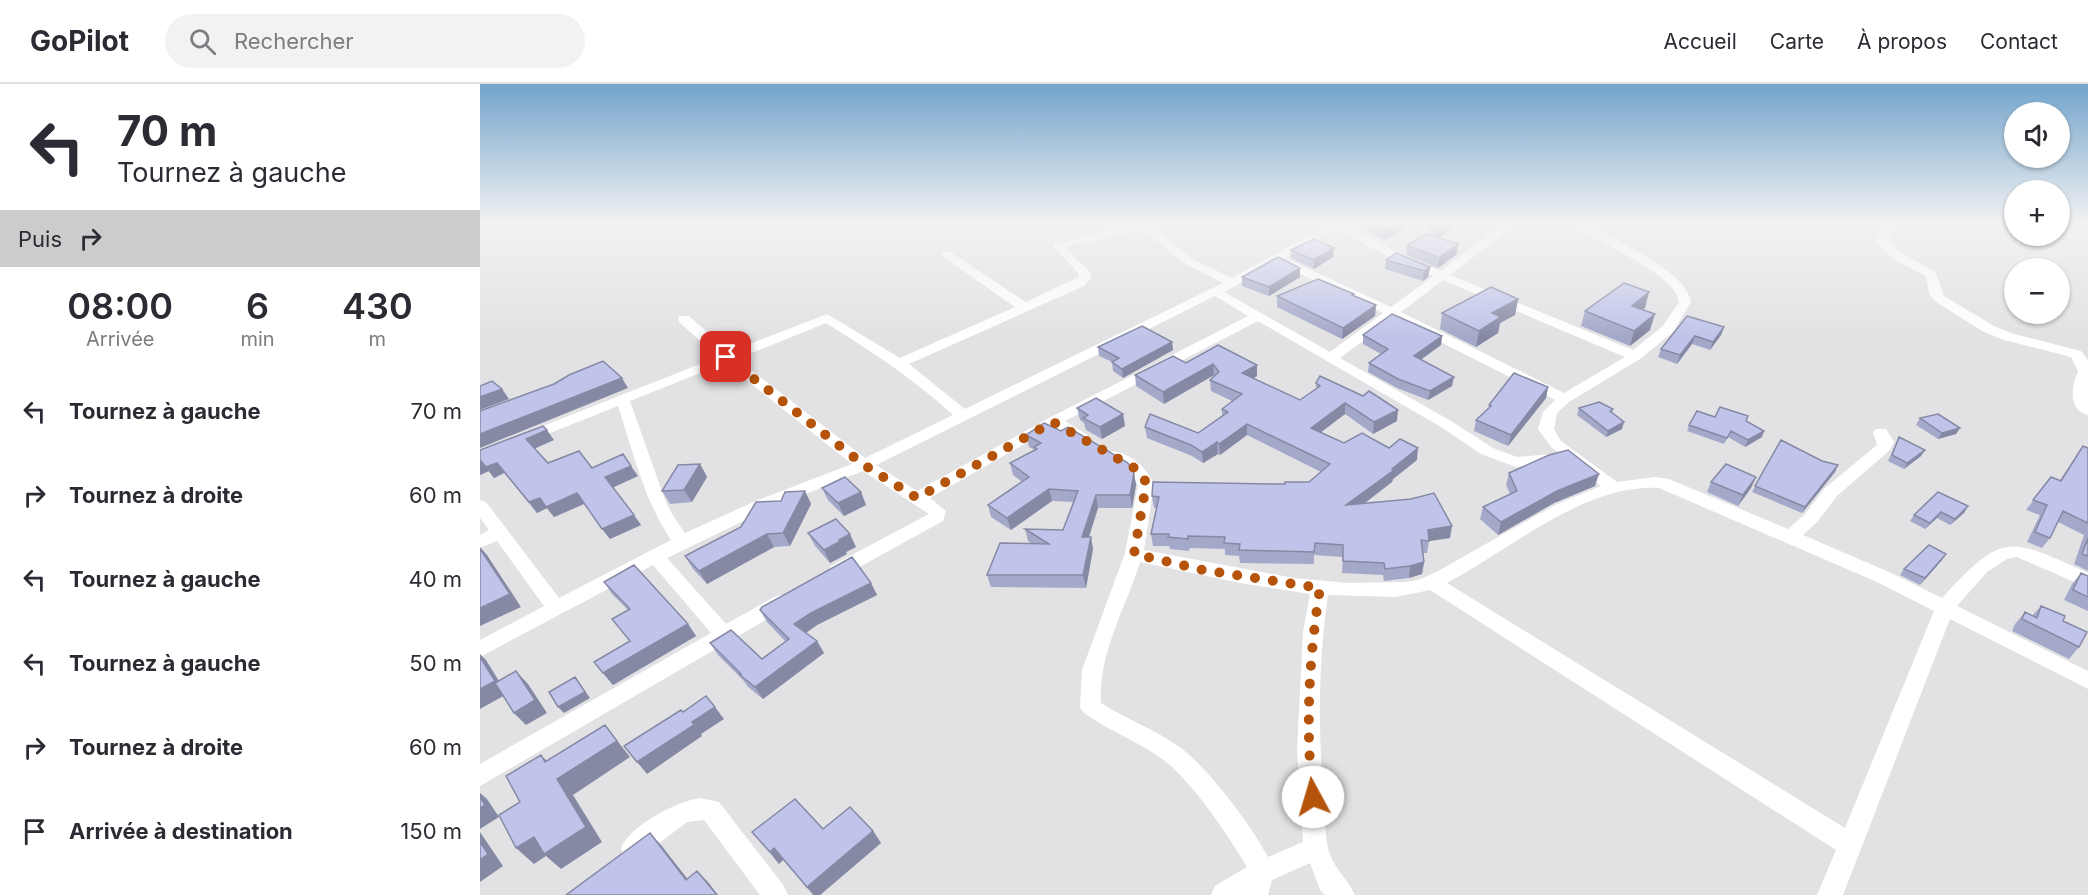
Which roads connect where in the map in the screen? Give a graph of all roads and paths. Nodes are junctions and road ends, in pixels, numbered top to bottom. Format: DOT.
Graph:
graph roads {
  1 [pos="956,261"];
  2 [pos="1073,261"];
  3 [pos="1188,261"];
  4 [pos="1273,261"];
  5 [pos="1281,261"];
  6 [pos="1406,261"];
  7 [pos="1460,261"];
  8 [pos="1642,261"];
  9 [pos="1908,261"];
  10 [pos="1440,275"];
  11 [pos="1232,282"];
  12 [pos="1214,291"];
  13 [pos="1024,307"];
  14 [pos="1393,313"];
  15 [pos="1257,316"];
  16 [pos="684,319"];
  17 [pos="1635,356"];
  18 [pos="726,357"];
  19 [pos="1331,358"];
  20 [pos="898,363"];
  21 [pos="622,398"];
  22 [pos="1564,399"];
  23 [pos="2088,411"];
  24 [pos="962,415"];
  25 [pos="1053,422"];
  26 [pos="1881,432"];
  27 [pos="513,443"];
  28 [pos="1568,454"];
  29 [pos="864,465"];
  30 [pos="1613,487"];
  31 [pos="917,498"];
  32 [pos="480,506"];
  33 [pos="499,533"];
  34 [pos="1790,537"];
  35 [pos="480,542"];
  36 [pos="682,542"];
  37 [pos="1134,554"];
  38 [pos="655,556"];
  39 [pos="825,578"];
  40 [pos="2088,581"];
  41 [pos="1432,582"];
  42 [pos="1320,588"];
  43 [pos="795,595"];
  44 [pos="1945,607"];
  45 [pos="557,609"];
  46 [pos="723,634"];
  47 [pos="480,649"];
  48 [pos="2088,681"];
  49 [pos="480,776"];
  50 [pos="1850,845"];
  51 [pos="1316,848"];
  52 [pos="620,859"];
  53 [pos="1258,884"];
  54 [pos="775,895"];
  55 [pos="1224,895"];
  56 [pos="1342,895"];
  57 [pos="1830,895"];
  1 -- 13 [label="street"];
  2 -- 13 [label="street"];
  3 -- 11 [label="street"];
  4 -- 11 [label="street"];
  5 -- 14 [label="street"];
  6 -- 10 [label="street"];
  7 -- 10 [label="street"];
  8 -- 17 [label="street"];
  9 -- 23 [label="street"];
  10 -- 14 [label="street"];
  10 -- 17 [label="street"];
  11 -- 12 [label="street"];
  12 -- 15 [label="street"];
  12 -- 24 [label="street"];
  13 -- 20 [label="street"];
  14 -- 19 [label="street"];
  14 -- 22 [label="street"];
  15 -- 19 [label="street"];
  15 -- 25 [label="street"];
  16 -- 18 [label="street"];
  17 -- 22 [label="street"];
  18 -- 20 [label="street"];
  18 -- 21 [label="street"];
  18 -- 29 [label="street"];
  19 -- 28 [label="street"];
  20 -- 24 [label="street"];
  21 -- 27 [label="street"];
  21 -- 36 [label="street"];
  22 -- 28 [label="street"];
  24 -- 29 [label="street"];
  25 -- 31 [label="street"];
  25 -- 37 [label="street"];
  26 -- 34 [label="street"];
  28 -- 30 [label="street"];
  29 -- 31 [label="street"];
  29 -- 36 [label="street"];
  30 -- 34 [label="street"];
  30 -- 41 [label="street"];
  31 -- 39 [label="street"];
  32 -- 33 [label="street"];
  33 -- 35 [label="street"];
  33 -- 45 [label="street"];
  34 -- 44 [label="street"];
  36 -- 38 [label="street"];
  37 -- 42 [label="street"];
  37 -- 53 [label="street"];
  38 -- 45 [label="street"];
  38 -- 46 [label="street"];
  40 -- 44 [label="street"];
  41 -- 42 [label="street"];
  41 -- 50 [label="street"];
  42 -- 51 [label="street"];
  43 -- 46 [label="street"];
  44 -- 48 [label="street"];
  44 -- 50 [label="street"];
  45 -- 47 [label="street"];
  46 -- 49 [label="street"];
  50 -- 57 [label="street"];
  51 -- 53 [label="street"];
  51 -- 56 [label="street"];
  52 -- 54 [label="street"];
  53 -- 55 [label="street"];
}
